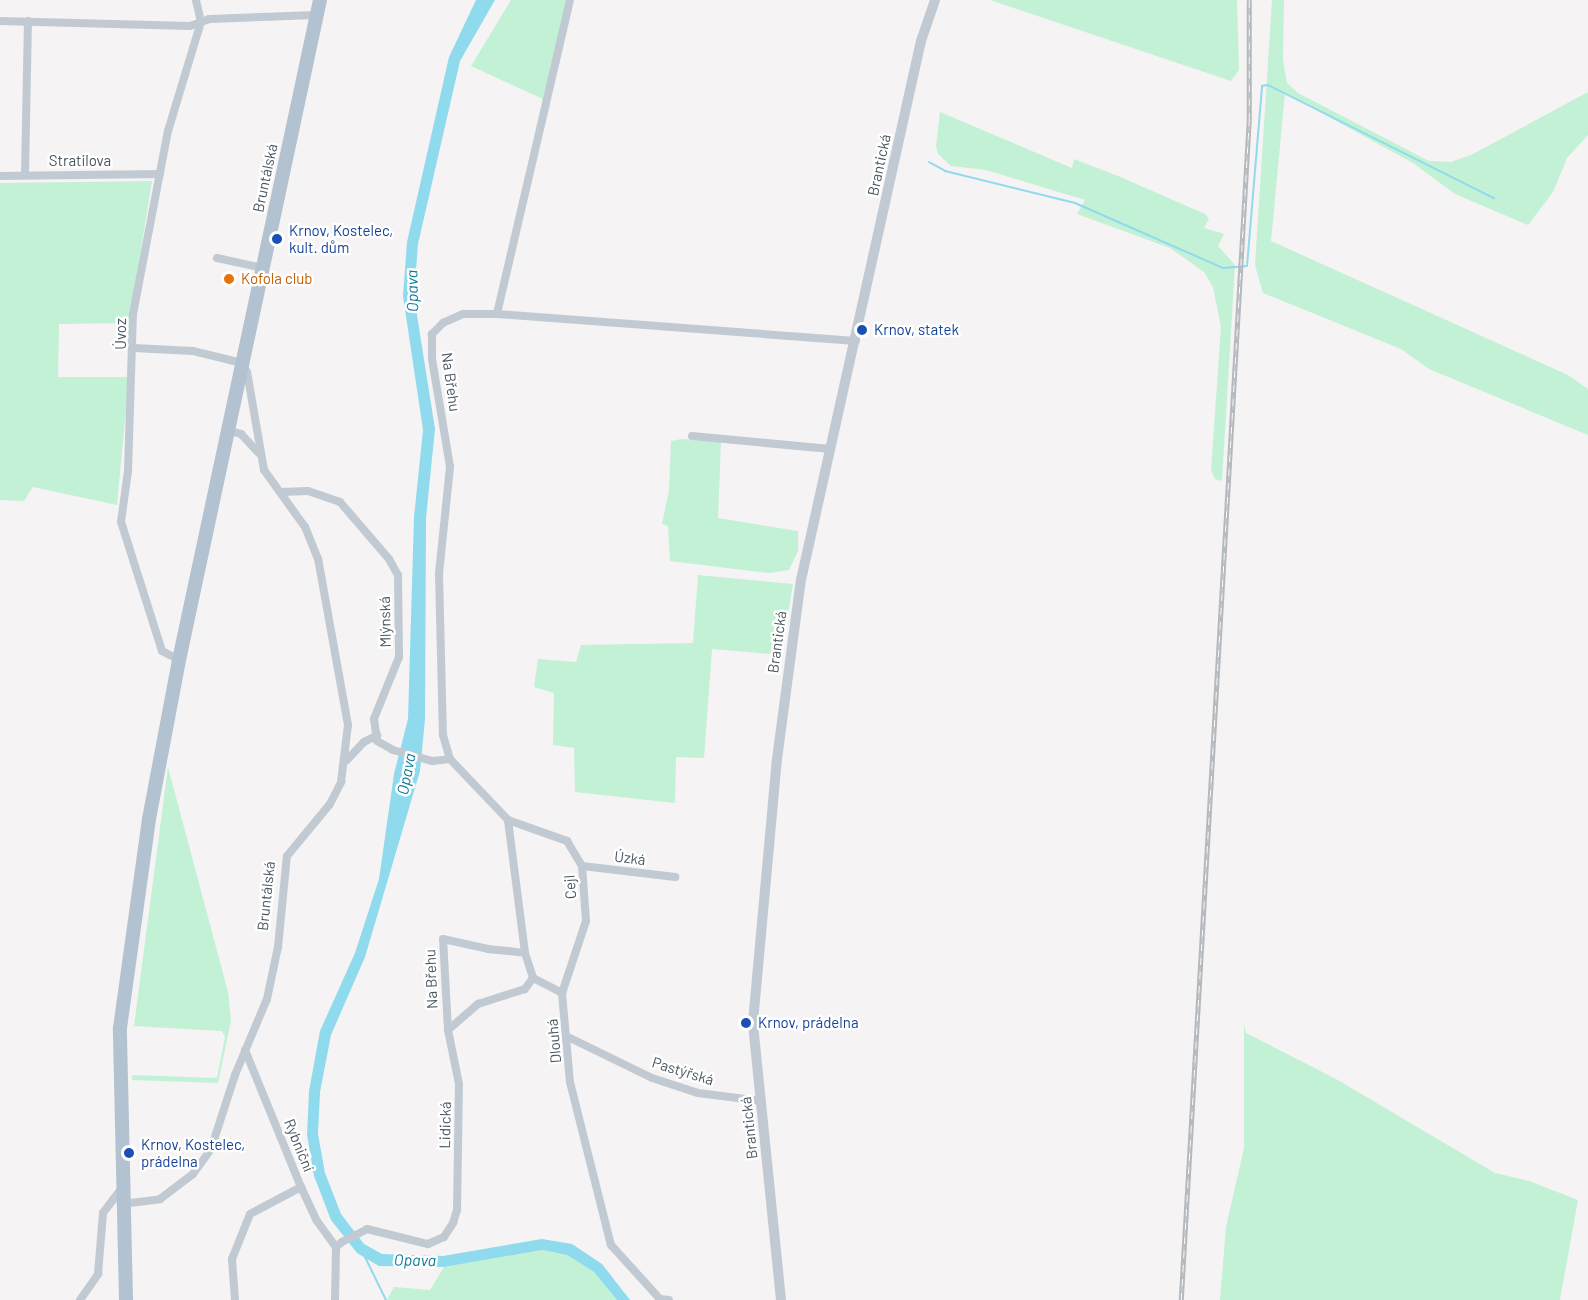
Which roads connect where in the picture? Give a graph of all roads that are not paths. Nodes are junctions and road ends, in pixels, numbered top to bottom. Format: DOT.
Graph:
graph roads {
  1 [pos="196,0"];
  2 [pos="320,0"];
  3 [pos="570,0"];
  4 [pos="934,2"];
  5 [pos="316,15"];
  6 [pos="0,21"];
  7 [pos="28,21"];
  8 [pos="201,22"];
  9 [pos="160,174"];
  10 [pos="25,175"];
  11 [pos="0,176"];
  12 [pos="217,258"];
  13 [pos="263,268"];
  14 [pos="497,314"];
  15 [pos="856,341"];
  16 [pos="134,348"];
  17 [pos="242,363"];
  18 [pos="228,430"];
  19 [pos="692,436"];
  20 [pos="830,449"];
  21 [pos="259,454"];
  22 [pos="281,492"];
  23 [pos="179,660"];
  24 [pos="376,735"];
  25 [pos="450,759"];
  26 [pos="347,760"];
  27 [pos="508,820"];
  28 [pos="582,866"];
  29 [pos="675,877"];
  30 [pos="525,953"];
  31 [pos="533,978"];
  32 [pos="562,993"];
  33 [pos="448,1030"];
  34 [pos="568,1037"];
  35 [pos="245,1050"];
  36 [pos="761,1101"];
  37 [pos="301,1186"];
  38 [pos="122,1188"];
  39 [pos="122,1204"];
  40 [pos="339,1245"];
  41 [pos="80,1300"];
  42 [pos="126,1300"];
  43 [pos="235,1300"];
  44 [pos="335,1300"];
  45 [pos="669,1300"];
  46 [pos="781,1300"];
  1 -- 8 [label="street, Úvoz"];
  2 -- 5 [label="main road, Bruntálská"];
  3 -- 14 [label="street"];
  4 -- 15 [label="street, Brantická"];
  5 -- 8 [label="street"];
  5 -- 13 [label="main road, Bruntálská"];
  6 -- 7 [label="street"];
  7 -- 8 [label="street"];
  7 -- 10 [label="street"];
  8 -- 9 [label="street, Úvoz"];
  9 -- 10 [label="street, Stratilova"];
  9 -- 16 [label="street, Úvoz"];
  10 -- 11 [label="street, Stratilova"];
  12 -- 13 [label="street"];
  13 -- 17 [label="main road, Bruntálská"];
  14 -- 15 [label="street"];
  14 -- 25 [label="street, Na Břehu"];
  15 -- 20 [label="street, Brantická"];
  16 -- 17 [label="street"];
  16 -- 23 [label="street, Úvoz"];
  17 -- 18 [label="main road, Bruntálská"];
  17 -- 21 [label="street, Bruntálská"];
  18 -- 21 [label="street, Bruntálská"];
  18 -- 23 [label="main road, Bruntálská"];
  19 -- 20 [label="street"];
  20 -- 36 [label="street, Brantická"];
  21 -- 22 [label="street, Bruntálská"];
  22 -- 24 [label="street, Mlýnská"];
  22 -- 26 [label="street, Bruntálská"];
  23 -- 38 [label="main road, Bruntálská"];
  24 -- 25 [label="street"];
  24 -- 26 [label="street"];
  25 -- 27 [label="street"];
  26 -- 35 [label="street, Bruntálská"];
  27 -- 28 [label="street, Cejl"];
  27 -- 30 [label="street"];
  28 -- 29 [label="street, Úzká"];
  28 -- 32 [label="street, Cejl"];
  30 -- 31 [label="street"];
  30 -- 33 [label="street, Na Břehu"];
  31 -- 32 [label="street"];
  31 -- 33 [label="street"];
  32 -- 34 [label="street, Dlouhá"];
  33 -- 40 [label="street, Lidická"];
  34 -- 36 [label="street, Pastýřská"];
  34 -- 45 [label="street, Dlouhá"];
  35 -- 37 [label="street, Rybniční"];
  35 -- 39 [label="street, Bruntálská"];
  36 -- 46 [label="street, Brantická"];
  37 -- 40 [label="street, Rybniční"];
  37 -- 43 [label="street"];
  38 -- 39 [label="main road, Bruntálská"];
  38 -- 41 [label="street"];
  39 -- 42 [label="main road, Bruntálská"];
  40 -- 44 [label="street"];
}
